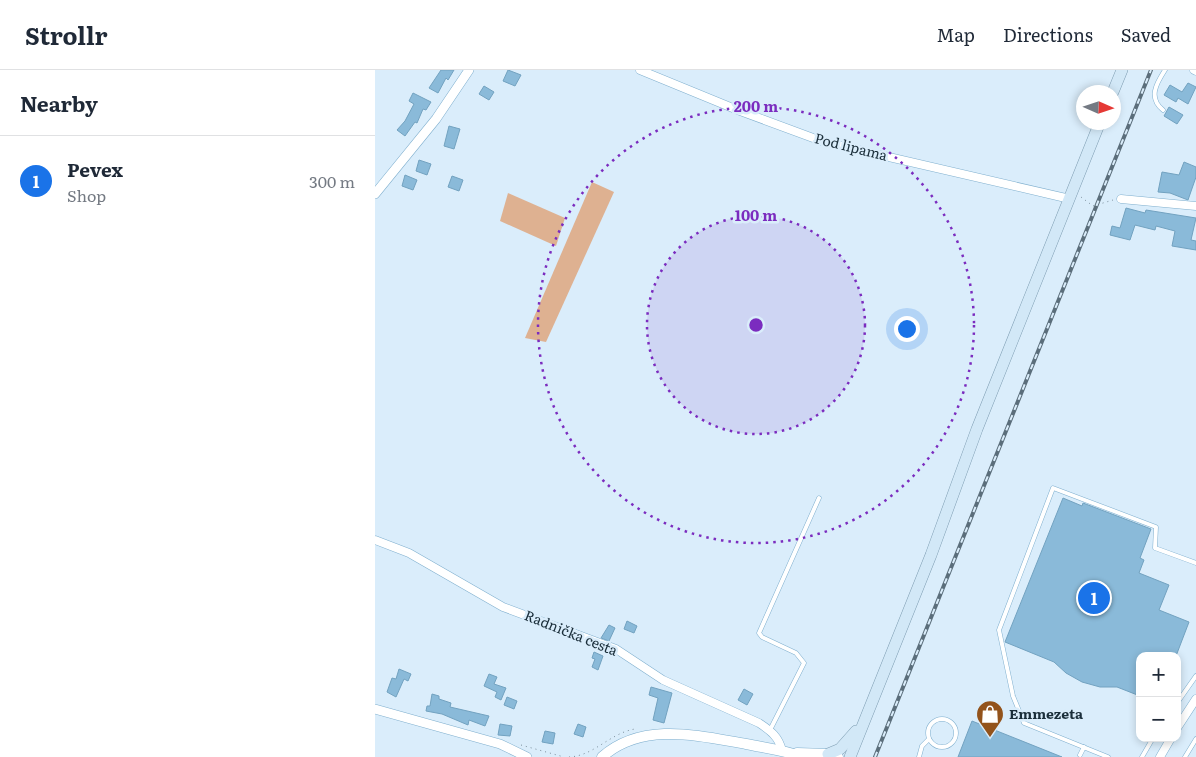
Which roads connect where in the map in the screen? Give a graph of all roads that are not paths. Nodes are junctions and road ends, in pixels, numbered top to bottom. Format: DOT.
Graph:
graph roads {
  1 [pos="469,70"];
  2 [pos="639,70"];
  3 [pos="1122,70"];
  4 [pos="1165,70"];
  5 [pos="1116,85"];
  6 [pos="1163,110"];
  7 [pos="1098,130"];
  8 [pos="375,194"];
  9 [pos="1070,197"];
  10 [pos="1121,199"];
  11 [pos="1196,206"];
  12 [pos="819,498"];
  13 [pos="375,540"];
  14 [pos="1196,563"];
  15 [pos="1196,676"];
  16 [pos="1181,697"];
  17 [pos="1196,699"];
  18 [pos="375,709"];
  19 [pos="868,713"];
  20 [pos="1181,722"];
  21 [pos="770,730"];
  22 [pos="929,739"];
  23 [pos="1196,739"];
  24 [pos="1151,742"];
  25 [pos="1169,742"];
  26 [pos="1084,747"];
  27 [pos="782,751"];
  28 [pos="798,755"];
  29 [pos="833,755"];
  30 [pos="1080,755"];
  31 [pos="527,757"];
  32 [pos="602,757"];
  33 [pos="850,757"];
  34 [pos="919,757"];
  35 [pos="1108,757"];
  36 [pos="1142,757"];
  37 [pos="1161,757"];
  38 [pos="1185,757"];
  1 -- 8 [label="street"];
  2 -- 9 [label="street, Pod lipama"];
  3 -- 5 [label="main road"];
  4 -- 6 [label="lane"];
  7 -- 9 [label="main road"];
  9 -- 19 [label="main road"];
  10 -- 11 [label="street"];
  12 -- 21 [label="lane"];
  13 -- 21 [label="street, Radnička cesta"];
  14 -- 26 [label="lane"];
  15 -- 16 [label="lane"];
  17 -- 20 [label="street"];
  18 -- 31 [label="street"];
  19 -- 29 [label="main road"];
  19 -- 33 [label="main road"];
  21 -- 27 [label="street"];
  22 -- 22 [label="lane"];
  22 -- 34 [label="lane"];
  23 -- 38 [label="lane"];
  24 -- 36 [label="lane"];
  25 -- 37 [label="street"];
  26 -- 30 [label="lane"];
  26 -- 35 [label="lane"];
  27 -- 28 [label="main road"];
  27 -- 32 [label="main road"];
  28 -- 29 [label="main road"];
}
